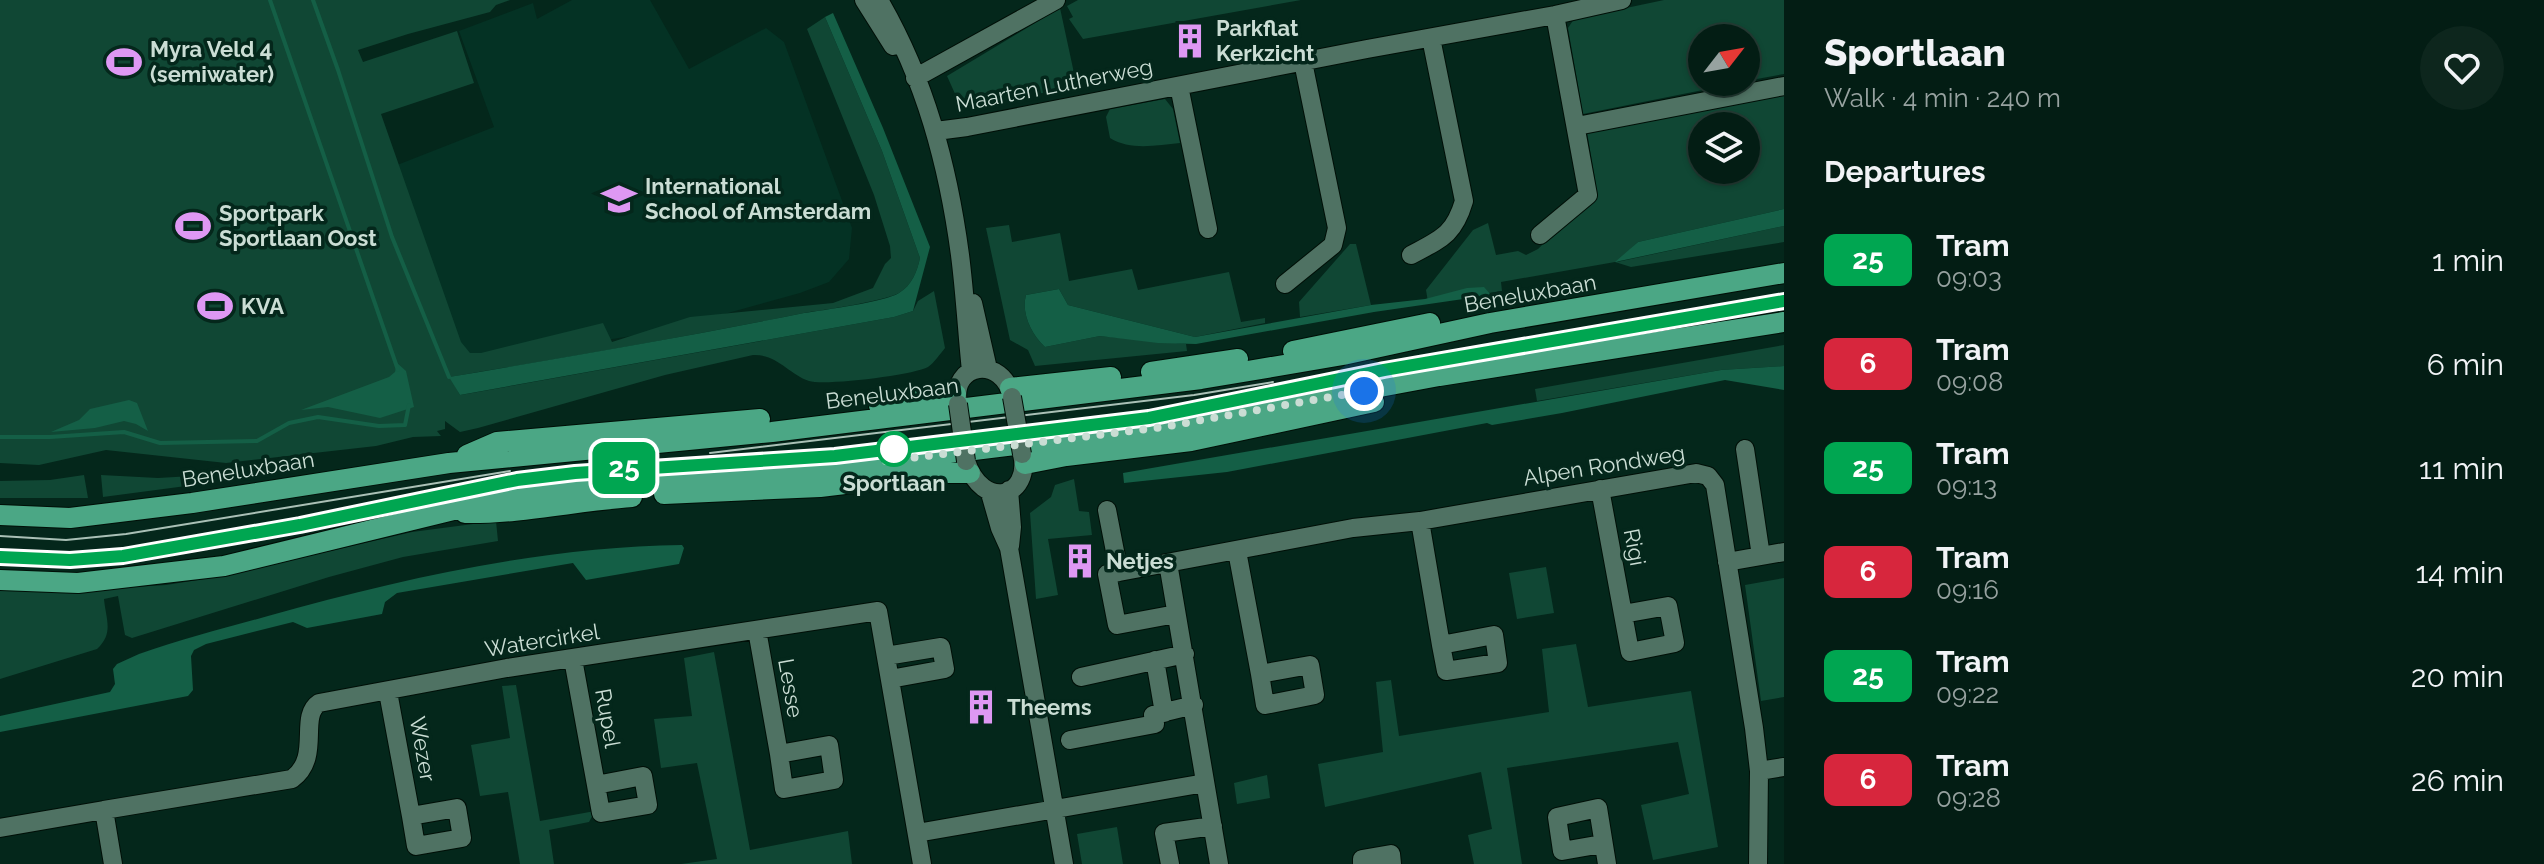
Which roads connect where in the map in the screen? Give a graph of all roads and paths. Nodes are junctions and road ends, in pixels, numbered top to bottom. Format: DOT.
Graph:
graph roads {
  1 [pos="864,0"];
  2 [pos="879,0"];
  3 [pos="1056,0"];
  4 [pos="1622,0"];
  5 [pos="1555,15"];
  6 [pos="1431,38"];
  7 [pos="1303,62"];
  8 [pos="915,78"];
  9 [pos="1179,86"];
  10 [pos="1784,86"];
  11 [pos="1577,126"];
  12 [pos="936,131"];
  13 [pos="1208,229"];
  14 [pos="1540,235"];
  15 [pos="1411,255"];
  16 [pos="1784,273"];
  17 [pos="1285,284"];
  18 [pos="1784,322"];
  19 [pos="1490,323"];
  20 [pos="1497,368"];
  21 [pos="980,370"];
  22 [pos="1011,392"];
  23 [pos="957,399"];
  24 [pos="1745,449"];
  25 [pos="1023,459"];
  26 [pos="449,463"];
  27 [pos="968,467"];
  28 [pos="1600,489"];
  29 [pos="1000,492"];
  30 [pos="1107,510"];
  31 [pos="449,513"];
  32 [pos="0,515"];
  33 [pos="1420,521"];
  34 [pos="1237,551"];
  35 [pos="1784,552"];
  36 [pos="1761,556"];
  37 [pos="1727,562"];
  38 [pos="1168,563"];
  39 [pos="1119,572"];
  40 [pos="0,580"];
  41 [pos="1176,614"];
  42 [pos="1623,614"];
  43 [pos="757,630"];
  44 [pos="1441,645"];
  45 [pos="1185,654"];
  46 [pos="886,656"];
  47 [pos="573,659"];
  48 [pos="1155,660"];
  49 [pos="1260,674"];
  50 [pos="1081,677"];
  51 [pos="890,679"];
  52 [pos="388,692"];
  53 [pos="1194,705"];
  54 [pos="1164,713"];
  55 [pos="1070,740"];
  56 [pos="779,754"];
  57 [pos="1784,767"];
  58 [pos="1759,771"];
  59 [pos="1205,783"];
  60 [pos="596,785"];
  61 [pos="1055,809"];
  62 [pos="104,810"];
  63 [pos="411,816"];
  64 [pos="1213,826"];
  65 [pos="0,828"];
  66 [pos="917,833"];
  67 [pos="1602,844"];
  68 [pos="113,864"];
  69 [pos="922,864"];
  70 [pos="1064,864"];
  71 [pos="1170,864"];
  72 [pos="1219,864"];
  73 [pos="1362,864"];
  74 [pos="1392,864"];
  75 [pos="1607,864"];
  76 [pos="1758,864"];
  1 -- 8 [label="street"];
  2 -- 8 [label="street"];
  3 -- 8 [label="street"];
  4 -- 5 [label="street, Maarten Lutherweg"];
  5 -- 6 [label="street, Maarten Lutherweg"];
  5 -- 11 [label="street"];
  6 -- 7 [label="street, Maarten Lutherweg"];
  6 -- 15 [label="street"];
  7 -- 9 [label="street, Maarten Lutherweg"];
  7 -- 17 [label="street"];
  8 -- 12 [label="street"];
  9 -- 12 [label="street, Maarten Lutherweg"];
  9 -- 13 [label="street, Maarten Lutherweg"];
  10 -- 11 [label="street"];
  11 -- 14 [label="street"];
  12 -- 21 [label="street"];
  16 -- 19 [label="main road, Beneluxbaan"];
  18 -- 20 [label="main road"];
  19 -- 22 [label="main road"];
  19 -- 26 [label="main road, Beneluxbaan"];
  20 -- 25 [label="main road"];
  20 -- 31 [label="main road"];
  21 -- 22 [label="street"];
  21 -- 23 [label="street"];
  22 -- 25 [label="street, bridge"];
  23 -- 26 [label="main road"];
  23 -- 27 [label="street, bridge"];
  24 -- 36 [label="street"];
  25 -- 29 [label="street"];
  26 -- 32 [label="main road, Beneluxbaan"];
  27 -- 29 [label="street"];
  27 -- 31 [label="main road"];
  28 -- 33 [label="street, Alpen Rondweg"];
  28 -- 37 [label="street, Alpen Rondweg"];
  28 -- 42 [label="street, Rigi"];
  29 -- 61 [label="street"];
  30 -- 39 [label="street"];
  31 -- 40 [label="main road"];
  33 -- 34 [label="street, Alpen Rondweg"];
  33 -- 44 [label="street"];
  34 -- 38 [label="street, Alpen Rondweg"];
  34 -- 49 [label="street"];
  35 -- 36 [label="street"];
  36 -- 37 [label="street"];
  37 -- 58 [label="street, Alpen Rondweg"];
  38 -- 39 [label="street, Alpen Rondweg"];
  38 -- 41 [label="street"];
  39 -- 41 [label="street"];
  41 -- 45 [label="street"];
  43 -- 46 [label="street, Watercirkel"];
  43 -- 47 [label="street, Watercirkel"];
  43 -- 56 [label="street, Lesse"];
  45 -- 48 [label="street"];
  45 -- 53 [label="street"];
  46 -- 51 [label="street, Watercirkel"];
  46 -- 51 [label="street"];
  47 -- 52 [label="street, Watercirkel"];
  47 -- 60 [label="street, Rupel"];
  48 -- 50 [label="street"];
  48 -- 54 [label="street"];
  51 -- 66 [label="street, Watercirkel"];
  52 -- 62 [label="street, Watercirkel"];
  52 -- 63 [label="street, Wezer"];
  53 -- 54 [label="street"];
  53 -- 59 [label="street"];
  54 -- 55 [label="street"];
  57 -- 58 [label="street"];
  58 -- 76 [label="street, Alpen Rondweg"];
  59 -- 61 [label="street"];
  59 -- 64 [label="street"];
  61 -- 66 [label="street"];
  61 -- 70 [label="street"];
  62 -- 65 [label="street"];
  62 -- 68 [label="street"];
  64 -- 71 [label="street"];
  64 -- 72 [label="street"];
  66 -- 69 [label="street, Watercirkel"];
  67 -- 75 [label="street"];
  73 -- 74 [label="street"];
}
